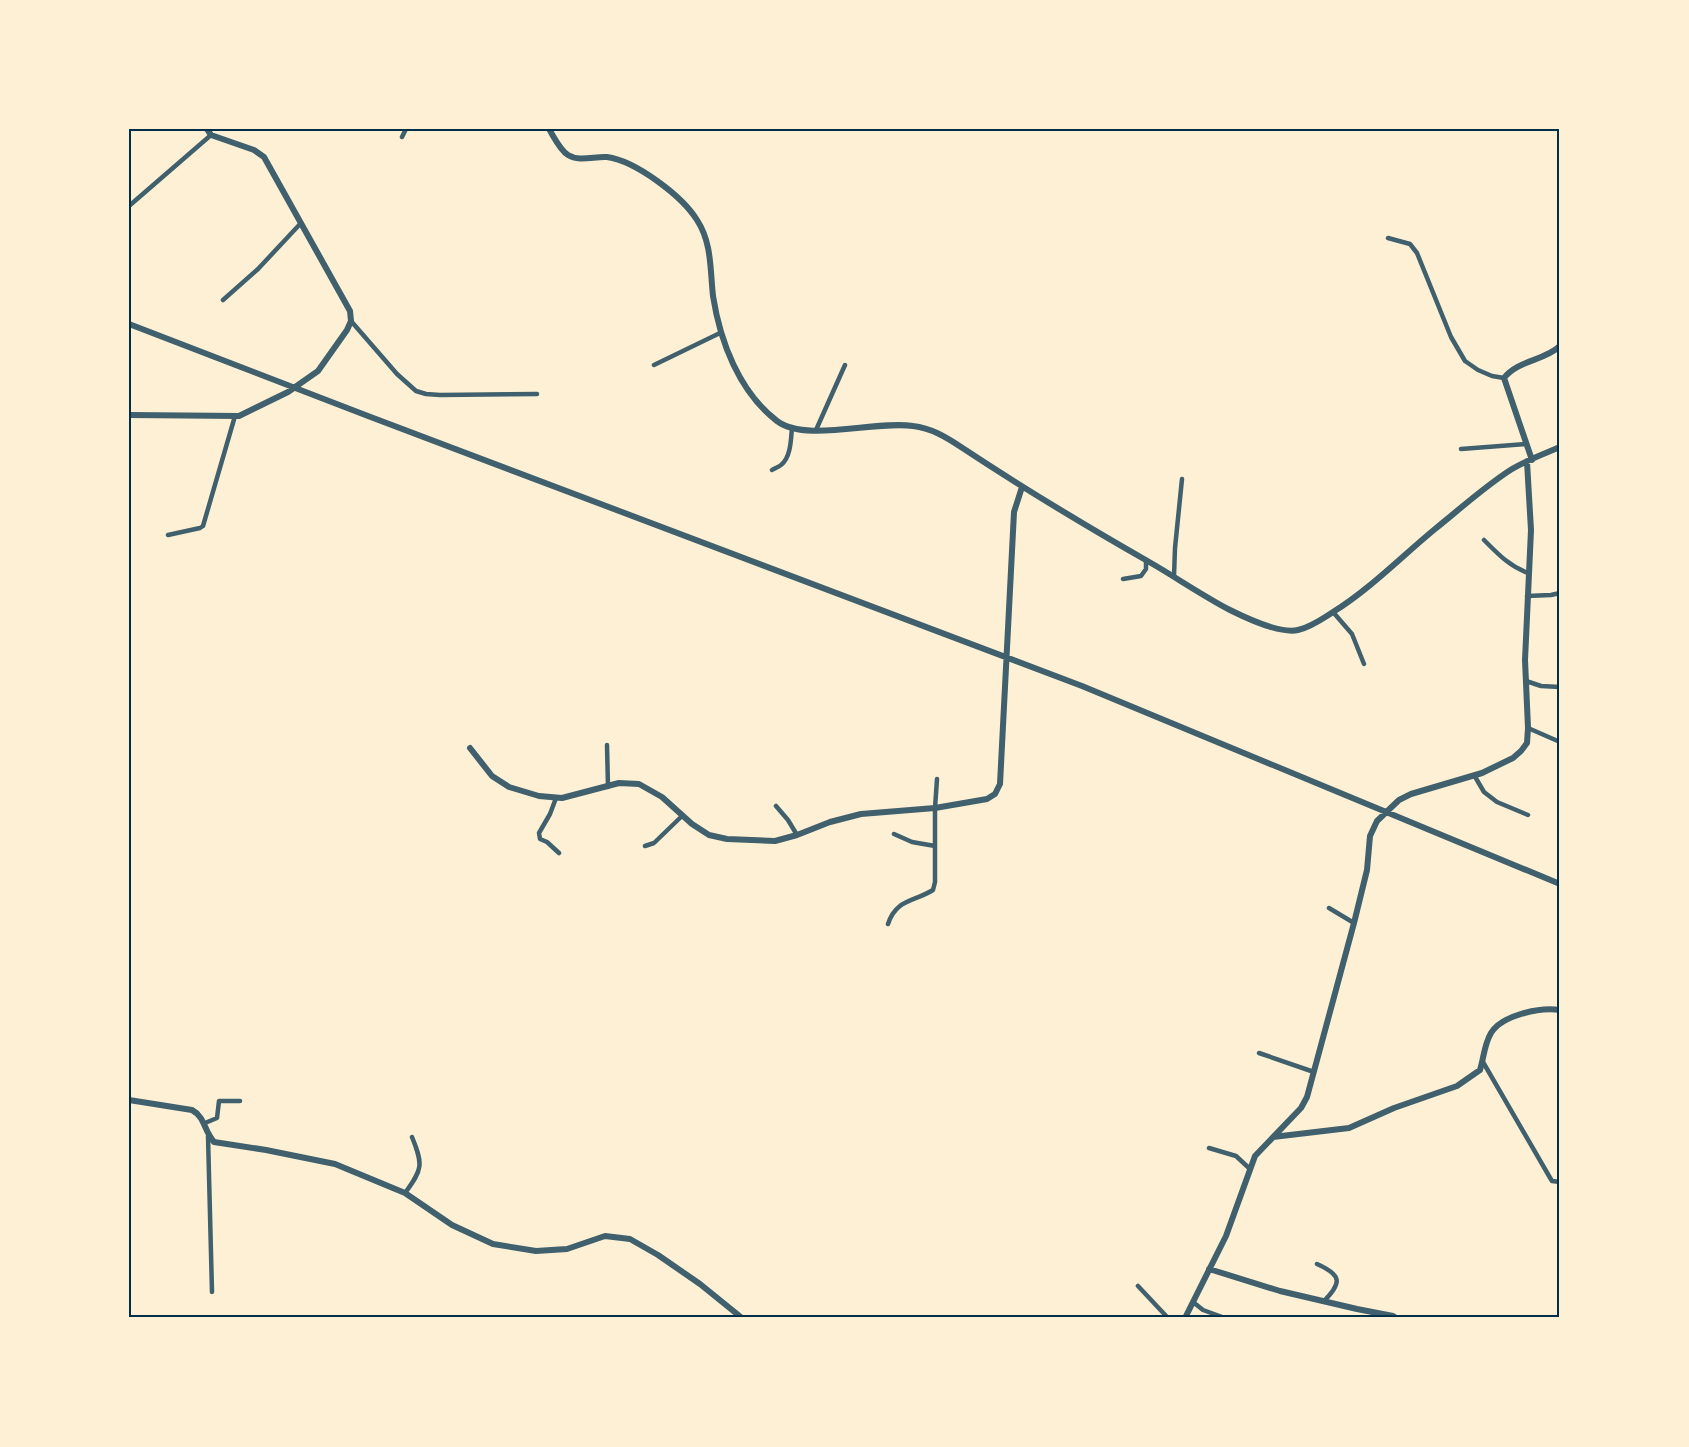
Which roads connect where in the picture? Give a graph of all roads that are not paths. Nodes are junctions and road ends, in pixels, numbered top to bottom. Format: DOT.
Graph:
graph roads {
  1 [pos="406,129"];
  2 [pos="549,129"];
  3 [pos="209,132"];
  4 [pos="402,136"];
  5 [pos="129,206"];
  6 [pos="301,223"];
  7 [pos="1388,238"];
  8 [pos="223,300"];
  9 [pos="351,321"];
  10 [pos="129,324"];
  11 [pos="720,333"];
  12 [pos="1560,346"];
  13 [pos="654,365"];
  14 [pos="845,365"];
  15 [pos="1504,378"];
  16 [pos="295,388"];
  17 [pos="537,394"];
  18 [pos="129,415"];
  19 [pos="235,416"];
  20 [pos="792,427"];
  21 [pos="816,430"];
  22 [pos="1526,444"];
  23 [pos="1560,447"];
  24 [pos="1461,449"];
  25 [pos="1529,461"];
  26 [pos="772,470"];
  27 [pos="1182,479"];
  28 [pos="1022,487"];
  29 [pos="168,535"];
  30 [pos="1484,540"];
  31 [pos="1146,560"];
  32 [pos="1528,573"];
  33 [pos="1174,576"];
  34 [pos="1123,579"];
  35 [pos="1560,593"];
  36 [pos="1527,596"];
  37 [pos="1333,612"];
  38 [pos="1007,657"];
  39 [pos="1364,664"];
  40 [pos="1526,681"];
  41 [pos="1560,687"];
  42 [pos="1528,728"];
  43 [pos="1560,742"];
  44 [pos="607,745"];
  45 [pos="470,748"];
  46 [pos="1474,775"];
  47 [pos="937,779"];
  48 [pos="608,787"];
  49 [pos="556,798"];
  50 [pos="776,806"];
  51 [pos="934,808"];
  52 [pos="1385,812"];
  53 [pos="1528,815"];
  54 [pos="682,816"];
  55 [pos="894,834"];
  56 [pos="797,835"];
  57 [pos="645,846"];
  58 [pos="934,846"];
  59 [pos="559,853"];
  60 [pos="1560,884"];
  61 [pos="1329,908"];
  62 [pos="1354,923"];
  63 [pos="888,924"];
  64 [pos="1560,1011"];
  65 [pos="1259,1053"];
  66 [pos="1483,1062"];
  67 [pos="1314,1072"];
  68 [pos="129,1100"];
  69 [pos="240,1101"];
  70 [pos="205,1123"];
  71 [pos="208,1136"];
  72 [pos="412,1137"];
  73 [pos="1273,1137"];
  74 [pos="1209,1148"];
  75 [pos="1250,1169"];
  76 [pos="1560,1182"];
  77 [pos="405,1193"];
  78 [pos="1317,1264"];
  79 [pos="1209,1269"];
  80 [pos="1138,1286"];
  81 [pos="212,1292"];
  82 [pos="1324,1301"];
  83 [pos="1193,1302"];
  84 [pos="742,1318"];
  85 [pos="1168,1318"];
  86 [pos="1185,1318"];
  87 [pos="1225,1318"];
  88 [pos="1396,1318"];
  1 -- 4 [label="lane"];
  2 -- 11 [label="street"];
  3 -- 5 [label="lane"];
  3 -- 6 [label="street"];
  6 -- 8 [label="lane"];
  6 -- 9 [label="street"];
  7 -- 15 [label="lane"];
  9 -- 16 [label="street"];
  9 -- 17 [label="lane"];
  10 -- 16 [label="street"];
  11 -- 13 [label="lane"];
  11 -- 20 [label="street"];
  12 -- 15 [label="street"];
  14 -- 21 [label="lane"];
  15 -- 22 [label="street"];
  16 -- 19 [label="street"];
  16 -- 38 [label="street"];
  18 -- 19 [label="street"];
  19 -- 29 [label="lane"];
  20 -- 21 [label="street"];
  20 -- 26 [label="lane"];
  21 -- 28 [label="street"];
  22 -- 24 [label="lane"];
  22 -- 25 [label="street"];
  23 -- 25 [label="street"];
  25 -- 32 [label="street"];
  25 -- 37 [label="street"];
  27 -- 33 [label="lane"];
  28 -- 31 [label="street"];
  28 -- 38 [label="street"];
  30 -- 32 [label="lane"];
  31 -- 33 [label="street"];
  31 -- 34 [label="lane"];
  32 -- 36 [label="street"];
  33 -- 37 [label="street"];
  35 -- 36 [label="lane"];
  36 -- 40 [label="street"];
  37 -- 39 [label="lane"];
  38 -- 51 [label="street"];
  38 -- 52 [label="street"];
  40 -- 41 [label="lane"];
  40 -- 42 [label="street"];
  42 -- 43 [label="lane"];
  42 -- 46 [label="street"];
  44 -- 48 [label="lane"];
  45 -- 49 [label="street"];
  46 -- 52 [label="street"];
  46 -- 53 [label="lane"];
  47 -- 51 [label="lane"];
  48 -- 49 [label="street"];
  48 -- 54 [label="street"];
  49 -- 59 [label="lane"];
  50 -- 56 [label="lane"];
  51 -- 56 [label="street"];
  51 -- 58 [label="lane"];
  52 -- 60 [label="street"];
  52 -- 62 [label="street"];
  54 -- 56 [label="street"];
  54 -- 57 [label="lane"];
  55 -- 58 [label="lane"];
  58 -- 63 [label="lane"];
  61 -- 62 [label="lane"];
  62 -- 67 [label="street"];
  64 -- 66 [label="street"];
  65 -- 67 [label="lane"];
  66 -- 73 [label="street"];
  66 -- 76 [label="lane"];
  67 -- 73 [label="street"];
  68 -- 70 [label="street"];
  69 -- 70 [label="lane"];
  70 -- 71 [label="street"];
  71 -- 77 [label="street"];
  71 -- 81 [label="lane"];
  72 -- 77 [label="lane"];
  73 -- 75 [label="street"];
  74 -- 75 [label="lane"];
  75 -- 79 [label="street"];
  77 -- 84 [label="street"];
  78 -- 82 [label="lane"];
  79 -- 82 [label="street"];
  79 -- 83 [label="street"];
  80 -- 85 [label="lane"];
  82 -- 88 [label="street"];
  83 -- 86 [label="street"];
  83 -- 87 [label="lane"];
}
